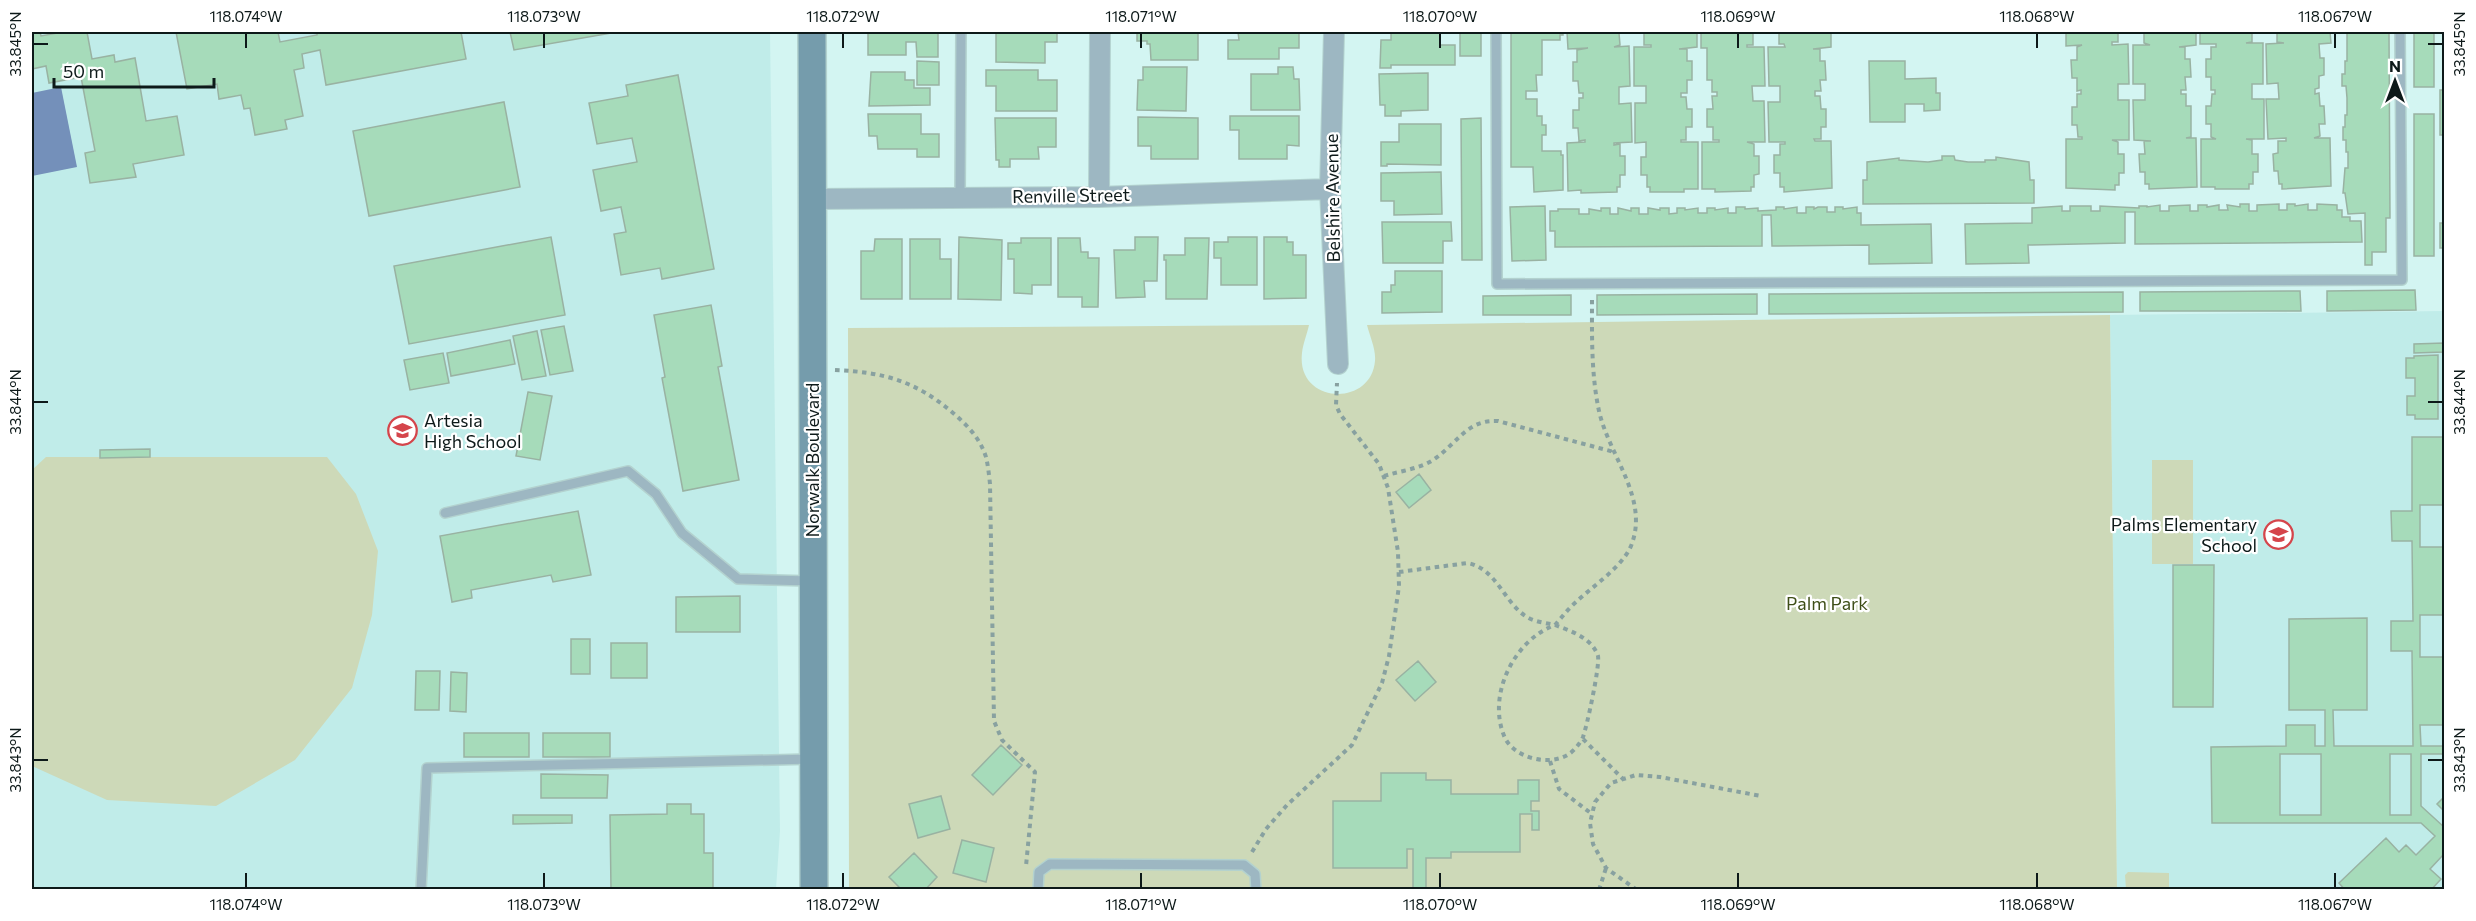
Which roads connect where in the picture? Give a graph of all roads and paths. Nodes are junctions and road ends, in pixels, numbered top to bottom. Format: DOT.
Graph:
graph roads {
  1 [pos="812,32"];
  2 [pos="961,32"];
  3 [pos="1100,32"];
  4 [pos="1334,32"];
  5 [pos="1497,32"];
  6 [pos="2400,32"];
  7 [pos="1330,189"];
  8 [pos="1099,197"];
  9 [pos="960,198"];
  10 [pos="812,199"];
  11 [pos="1591,284"];
  12 [pos="1338,364"];
  13 [pos="813,369"];
  14 [pos="1614,452"];
  15 [pos="1384,476"];
  16 [pos="445,513"];
  17 [pos="1399,572"];
  18 [pos="814,581"];
  19 [pos="1555,626"];
  20 [pos="1583,739"];
  21 [pos="814,759"];
  22 [pos="1550,761"];
  23 [pos="1623,778"];
  24 [pos="1761,796"];
  25 [pos="1592,814"];
  26 [pos="1244,865"];
  27 [pos="1606,868"];
  28 [pos="1040,872"];
  29 [pos="421,890"];
  30 [pos="814,890"];
  31 [pos="1038,890"];
  32 [pos="1256,890"];
  33 [pos="1599,890"];
  34 [pos="1637,890"];
  1 -- 10 [label="main road, Norwalk Boulevard"];
  2 -- 9 [label="lane"];
  3 -- 8 [label="street"];
  4 -- 7 [label="street, Belshire Avenue"];
  5 -- 11 [label="lane"];
  6 -- 11 [label="lane"];
  7 -- 8 [label="street, Renville Street"];
  7 -- 12 [label="street, Belshire Avenue"];
  8 -- 9 [label="street, Renville Street"];
  9 -- 10 [label="street, Renville Street"];
  10 -- 13 [label="main road, Norwalk Boulevard"];
  11 -- 14 [label="path"];
  12 -- 15 [label="path"];
  13 -- 18 [label="main road, Norwalk Boulevard"];
  13 -- 28 [label="path"];
  14 -- 15 [label="path"];
  14 -- 19 [label="path"];
  15 -- 17 [label="path"];
  16 -- 18 [label="lane"];
  17 -- 19 [label="path"];
  17 -- 26 [label="path"];
  18 -- 21 [label="main road, Norwalk Boulevard"];
  19 -- 20 [label="path"];
  19 -- 22 [label="path"];
  20 -- 22 [label="path"];
  20 -- 23 [label="path"];
  21 -- 29 [label="lane"];
  21 -- 30 [label="main road, Norwalk Boulevard"];
  22 -- 25 [label="path"];
  23 -- 24 [label="path"];
  23 -- 25 [label="path"];
  25 -- 27 [label="path"];
  26 -- 28 [label="lane"];
  26 -- 32 [label="lane"];
  27 -- 33 [label="path"];
  27 -- 34 [label="path"];
  28 -- 31 [label="lane"];
}
